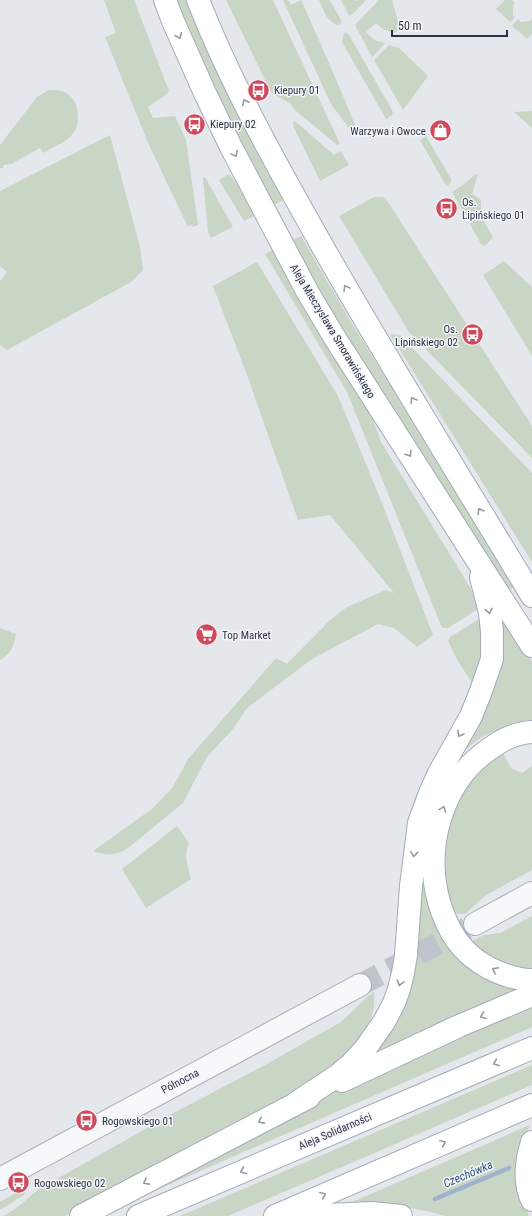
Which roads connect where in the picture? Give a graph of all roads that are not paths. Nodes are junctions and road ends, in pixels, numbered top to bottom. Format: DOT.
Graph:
graph roads {
  1 [pos="164,0"];
  2 [pos="198,0"];
  3 [pos="501,544"];
  4 [pos="477,560"];
  5 [pos="532,577"];
  6 [pos="532,596"];
  7 [pos="532,646"];
  8 [pos="532,732"];
  9 [pos="532,893"];
  10 [pos="475,924"];
  11 [pos="532,980"];
  12 [pos="360,985"];
  13 [pos="532,995"];
  14 [pos="532,1048"];
  15 [pos="296,1103"];
  16 [pos="532,1104"];
  17 [pos="532,1142"];
  18 [pos="0,1179"];
  19 [pos="532,1200"];
  20 [pos="82,1216"];
  21 [pos="138,1216"];
  22 [pos="275,1216"];
  23 [pos="303,1216"];
  24 [pos="400,1216"];
  1 -- 4 [label="main road, Aleja Mieczysława Smorawińskiego, one-way"];
  3 -- 2 [label="main road, one-way"];
  3 -- 5 [label="main road"];
  3 -- 6 [label="main road"];
  4 -- 7 [label="main road, Aleja Mieczysława Smorawińskiego"];
  4 -- 15 [label="main road, one-way"];
  11 -- 8 [label="main road, one-way"];
  9 -- 10 [label="street"];
  12 -- 18 [label="street, Północna"];
  13 -- 15 [label="main road, one-way"];
  14 -- 21 [label="main road, Aleja Solidarności, one-way"];
  15 -- 20 [label="main road, one-way"];
  22 -- 16 [label="main road, one-way"];
  17 -- 19 [label="main road"];
  23 -- 24 [label="main road"];
}
